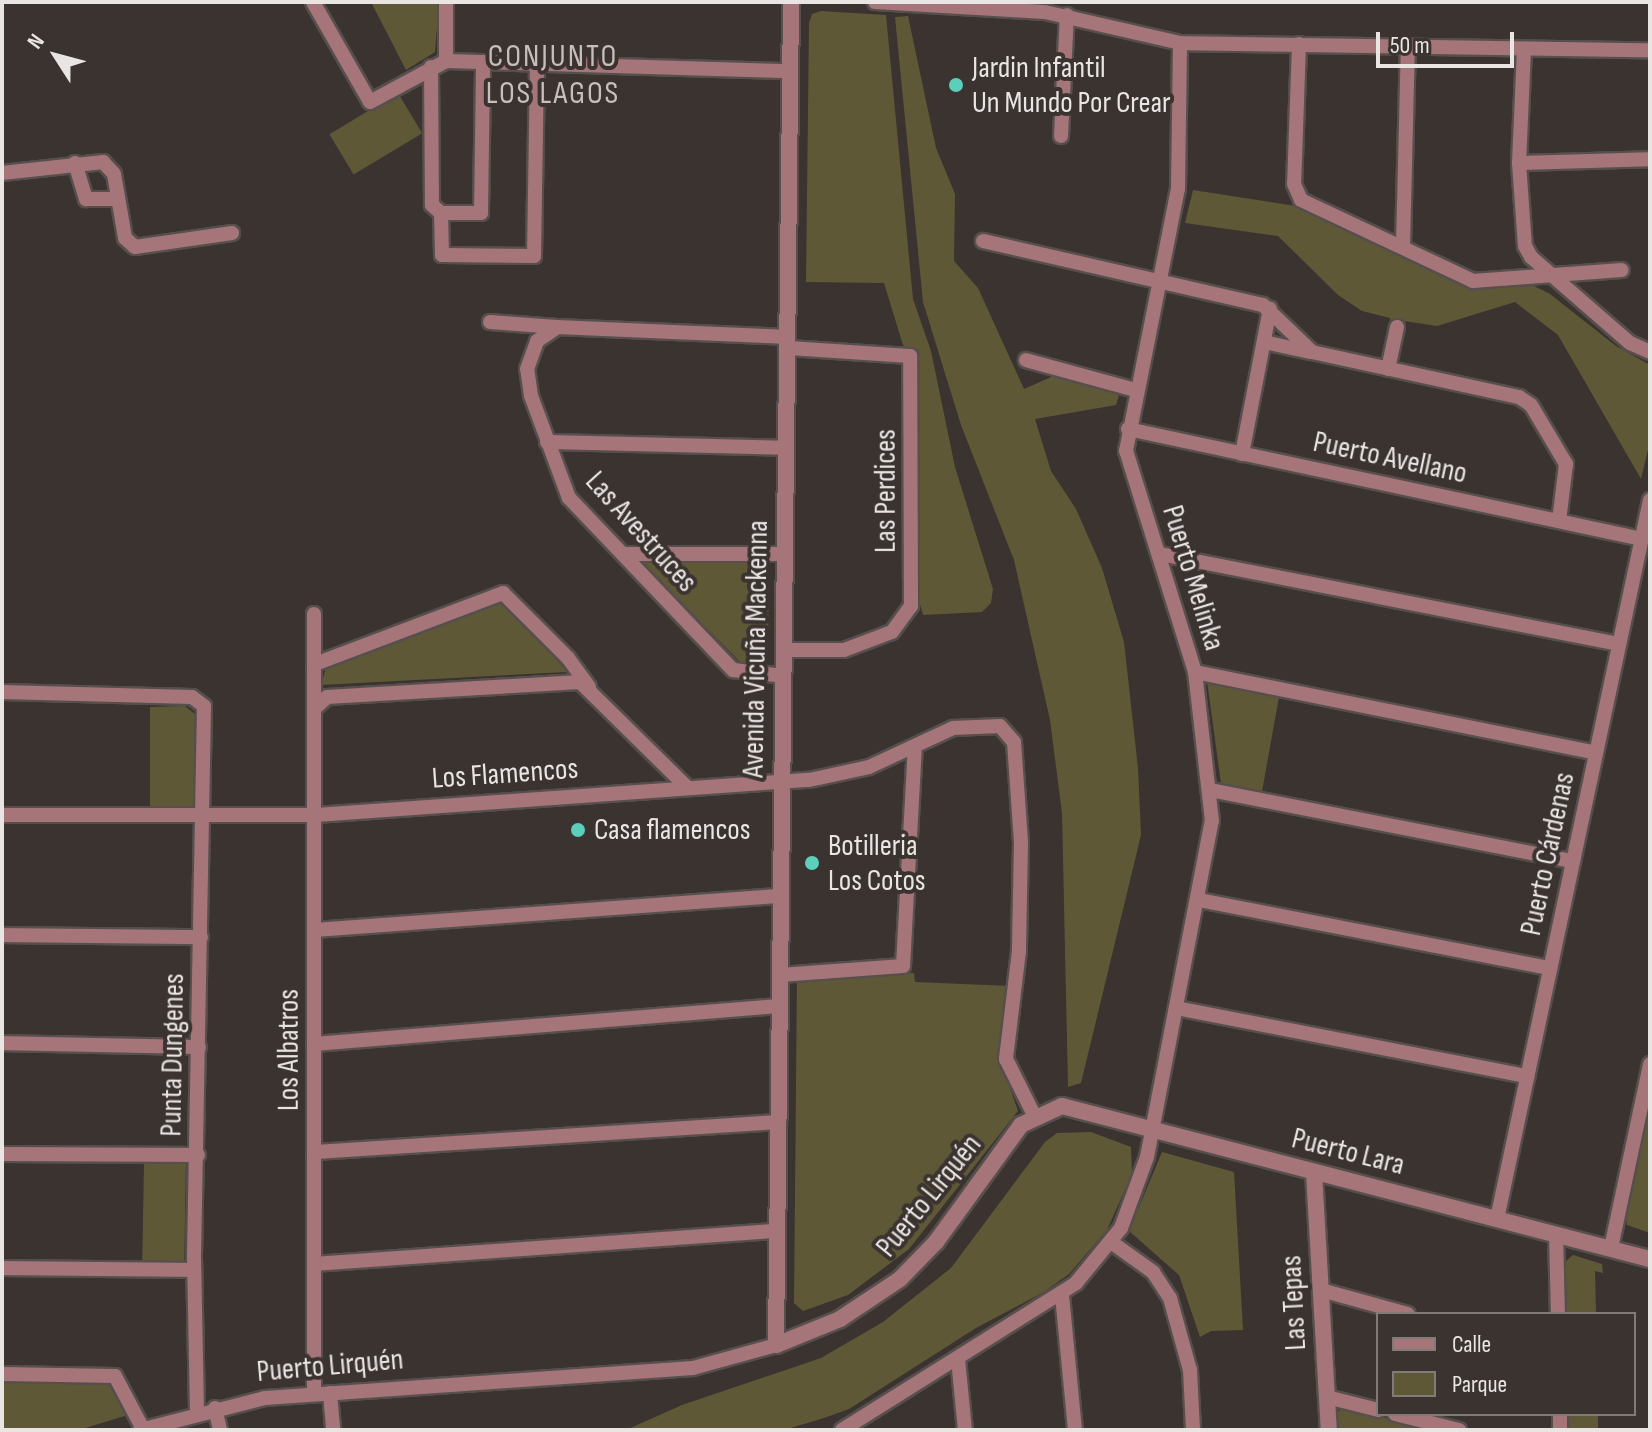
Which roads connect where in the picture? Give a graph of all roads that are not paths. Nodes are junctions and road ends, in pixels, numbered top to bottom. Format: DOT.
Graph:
graph roads {
  1 [pos="313,2"];
  2 [pos="446,2"];
  3 [pos="791,2"];
  4 [pos="875,2"];
  5 [pos="1067,15"];
  6 [pos="1180,43"];
  7 [pos="1299,44"];
  8 [pos="1408,48"];
  9 [pos="1524,49"];
  10 [pos="1650,50"];
  11 [pos="446,61"];
  12 [pos="483,62"];
  13 [pos="537,63"];
  14 [pos="431,67"];
  15 [pos="791,71"];
  16 [pos="1061,136"];
  17 [pos="1650,159"];
  18 [pos="75,163"];
  19 [pos="1519,163"];
  20 [pos="2,173"];
  21 [pos="118,199"];
  22 [pos="441,213"];
  23 [pos="232,233"];
  24 [pos="983,241"];
  25 [pos="1403,246"];
  26 [pos="1622,270"];
  27 [pos="1555,278"];
  28 [pos="1161,281"];
  29 [pos="1270,309"];
  30 [pos="490,322"];
  31 [pos="558,327"];
  32 [pos="1397,327"];
  33 [pos="788,342"];
  34 [pos="1264,342"];
  35 [pos="1312,352"];
  36 [pos="1650,352"];
  37 [pos="1026,360"];
  38 [pos="1388,369"];
  39 [pos="1136,390"];
  40 [pos="1128,429"];
  41 [pos="547,442"];
  42 [pos="787,448"];
  43 [pos="1242,454"];
  44 [pos="1650,500"];
  45 [pos="1559,521"];
  46 [pos="1642,539"];
  47 [pos="624,554"];
  48 [pos="785,554"];
  49 [pos="1160,554"];
  50 [pos="314,614"];
  51 [pos="1619,644"];
  52 [pos="784,650"];
  53 [pos="315,664"];
  54 [pos="1195,672"];
  55 [pos="784,676"];
  56 [pos="589,687"];
  57 [pos="2,692"];
  58 [pos="316,707"];
  59 [pos="915,746"];
  60 [pos="1596,753"];
  61 [pos="783,781"];
  62 [pos="686,786"];
  63 [pos="1210,790"];
  64 [pos="2,815"];
  65 [pos="316,815"];
  66 [pos="204,817"];
  67 [pos="1573,861"];
  68 [pos="781,896"];
  69 [pos="1199,900"];
  70 [pos="315,930"];
  71 [pos="2,935"];
  72 [pos="201,937"];
  73 [pos="1550,968"];
  74 [pos="780,975"];
  75 [pos="780,1006"];
  76 [pos="1176,1008"];
  77 [pos="2,1043"];
  78 [pos="315,1044"];
  79 [pos="199,1047"];
  80 [pos="1650,1064"];
  81 [pos="1527,1076"];
  82 [pos="1034,1115"];
  83 [pos="779,1122"];
  84 [pos="1154,1129"];
  85 [pos="315,1152"];
  86 [pos="2,1154"];
  87 [pos="198,1155"];
  88 [pos="1314,1173"];
  89 [pos="1497,1219"];
  90 [pos="777,1231"];
  91 [pos="1556,1234"];
  92 [pos="1111,1242"];
  93 [pos="1611,1248"];
  94 [pos="1650,1259"];
  95 [pos="314,1264"];
  96 [pos="2,1268"];
  97 [pos="194,1270"];
  98 [pos="1321,1290"];
  99 [pos="1062,1295"];
  100 [pos="1401,1312"];
  101 [pos="1558,1312"];
  102 [pos="776,1345"];
  103 [pos="958,1359"];
  104 [pos="2,1374"];
  105 [pos="330,1393"];
  106 [pos="314,1394"];
  107 [pos="1327,1397"];
  108 [pos="215,1408"];
  109 [pos="1376,1409"];
  110 [pos="197,1414"];
  111 [pos="1403,1416"];
  112 [pos="142,1430"];
  113 [pos="220,1430"];
  114 [pos="333,1430"];
  115 [pos="842,1430"];
  116 [pos="965,1430"];
  117 [pos="1075,1430"];
  118 [pos="1193,1430"];
  119 [pos="1329,1430"];
  120 [pos="1459,1430"];
  1 -- 14 [label="street"];
  2 -- 11 [label="street"];
  3 -- 15 [label="street, Avenida Vicuña Mackenna"];
  4 -- 5 [label="street"];
  5 -- 6 [label="street"];
  5 -- 16 [label="street"];
  6 -- 7 [label="street"];
  6 -- 28 [label="street, Puerto Melinka"];
  7 -- 8 [label="street"];
  7 -- 25 [label="street"];
  8 -- 9 [label="street"];
  8 -- 25 [label="street"];
  9 -- 10 [label="street"];
  9 -- 19 [label="street"];
  11 -- 12 [label="street"];
  11 -- 14 [label="street"];
  12 -- 13 [label="street"];
  12 -- 22 [label="street"];
  13 -- 15 [label="street"];
  13 -- 22 [label="street"];
  14 -- 22 [label="street"];
  15 -- 33 [label="street, Avenida Vicuña Mackenna"];
  17 -- 19 [label="street"];
  18 -- 20 [label="street"];
  18 -- 21 [label="street"];
  18 -- 21 [label="street"];
  19 -- 27 [label="street"];
  21 -- 23 [label="street"];
  24 -- 28 [label="street"];
  25 -- 27 [label="street"];
  26 -- 27 [label="street"];
  27 -- 36 [label="street"];
  28 -- 29 [label="street"];
  28 -- 39 [label="street, Puerto Melinka"];
  29 -- 34 [label="street"];
  29 -- 35 [label="street"];
  30 -- 31 [label="street"];
  31 -- 33 [label="street"];
  31 -- 41 [label="street, Las Avestruces"];
  32 -- 38 [label="street"];
  33 -- 42 [label="street, Avenida Vicuña Mackenna"];
  33 -- 52 [label="street, Las Perdices"];
  34 -- 35 [label="street"];
  34 -- 43 [label="street"];
  35 -- 38 [label="street"];
  37 -- 39 [label="street"];
  38 -- 45 [label="street"];
  39 -- 40 [label="street, Puerto Melinka"];
  40 -- 43 [label="street, Puerto Avellano"];
  40 -- 49 [label="street, Puerto Melinka"];
  41 -- 42 [label="street"];
  41 -- 47 [label="street, Las Avestruces"];
  42 -- 48 [label="street, Avenida Vicuña Mackenna"];
  43 -- 45 [label="street, Puerto Avellano"];
  44 -- 46 [label="street, Puerto Cárdenas"];
  45 -- 46 [label="street, Puerto Avellano"];
  46 -- 51 [label="street, Puerto Cárdenas"];
  47 -- 48 [label="street"];
  47 -- 55 [label="street, Las Avestruces"];
  48 -- 52 [label="street, Avenida Vicuña Mackenna"];
  49 -- 51 [label="street"];
  49 -- 54 [label="street, Puerto Melinka"];
  50 -- 53 [label="street, Los Albatros"];
  51 -- 60 [label="street, Puerto Cárdenas"];
  52 -- 55 [label="street, Avenida Vicuña Mackenna"];
  53 -- 56 [label="street"];
  53 -- 58 [label="street, Los Albatros"];
  54 -- 60 [label="street"];
  54 -- 63 [label="street, Puerto Melinka"];
  55 -- 61 [label="street, Avenida Vicuña Mackenna"];
  56 -- 58 [label="street"];
  56 -- 62 [label="street"];
  57 -- 66 [label="street, Punta Dungenes"];
  58 -- 65 [label="street, Los Albatros"];
  59 -- 61 [label="street, Los Flamencos"];
  59 -- 74 [label="street"];
  59 -- 82 [label="street, Los Flamencos"];
  60 -- 67 [label="street, Puerto Cárdenas"];
  61 -- 62 [label="street, Los Flamencos"];
  61 -- 68 [label="street, Avenida Vicuña Mackenna"];
  62 -- 65 [label="street, Los Flamencos"];
  63 -- 67 [label="street"];
  63 -- 69 [label="street, Puerto Melinka"];
  64 -- 66 [label="street, Los Flamencos"];
  65 -- 66 [label="street, Los Flamencos"];
  65 -- 70 [label="street, Los Albatros"];
  66 -- 72 [label="street, Punta Dungenes"];
  67 -- 73 [label="street, Puerto Cárdenas"];
  68 -- 70 [label="street"];
  68 -- 74 [label="street, Avenida Vicuña Mackenna"];
  69 -- 73 [label="street"];
  69 -- 76 [label="street, Puerto Melinka"];
  70 -- 78 [label="street, Los Albatros"];
  71 -- 72 [label="street"];
  72 -- 79 [label="street, Punta Dungenes"];
  73 -- 81 [label="street, Puerto Cárdenas"];
  74 -- 75 [label="street, Avenida Vicuña Mackenna"];
  75 -- 78 [label="street"];
  75 -- 83 [label="street, Avenida Vicuña Mackenna"];
  76 -- 81 [label="street"];
  76 -- 84 [label="street, Puerto Melinka"];
  77 -- 79 [label="street"];
  78 -- 85 [label="street, Los Albatros"];
  79 -- 87 [label="street, Punta Dungenes"];
  80 -- 93 [label="street"];
  81 -- 89 [label="street, Puerto Cárdenas"];
  82 -- 84 [label="street, Puerto Lara"];
  82 -- 102 [label="street, Puerto Lirquén"];
  83 -- 85 [label="street"];
  83 -- 90 [label="street, Avenida Vicuña Mackenna"];
  84 -- 88 [label="street, Puerto Lara"];
  84 -- 92 [label="street, Puerto Melinka"];
  85 -- 95 [label="street, Los Albatros"];
  86 -- 87 [label="street"];
  87 -- 97 [label="street, Punta Dungenes"];
  88 -- 89 [label="street, Puerto Lara"];
  88 -- 98 [label="street, Las Tepas"];
  89 -- 91 [label="street, Puerto Lara"];
  90 -- 95 [label="street"];
  90 -- 102 [label="street, Avenida Vicuña Mackenna"];
  91 -- 93 [label="street, Puerto Lara"];
  91 -- 101 [label="street"];
  92 -- 99 [label="street, Puerto Melinka"];
  92 -- 118 [label="street"];
  93 -- 94 [label="street, Puerto Lara"];
  95 -- 106 [label="street, Los Albatros"];
  96 -- 97 [label="street"];
  97 -- 110 [label="street, Punta Dungenes"];
  98 -- 100 [label="street"];
  98 -- 107 [label="street, Las Tepas"];
  99 -- 103 [label="street, Puerto Melinka"];
  99 -- 117 [label="street"];
  102 -- 105 [label="street, Puerto Lirquén"];
  103 -- 115 [label="street, Puerto Melinka"];
  103 -- 116 [label="street"];
  104 -- 112 [label="street"];
  105 -- 106 [label="street, Puerto Lirquén"];
  105 -- 114 [label="street"];
  106 -- 108 [label="street, Puerto Lirquén"];
  107 -- 109 [label="street"];
  107 -- 119 [label="street, Las Tepas"];
  108 -- 110 [label="street, Puerto Lirquén"];
  108 -- 113 [label="street"];
  110 -- 112 [label="street, Puerto Lirquén"];
  111 -- 120 [label="street"];
}
